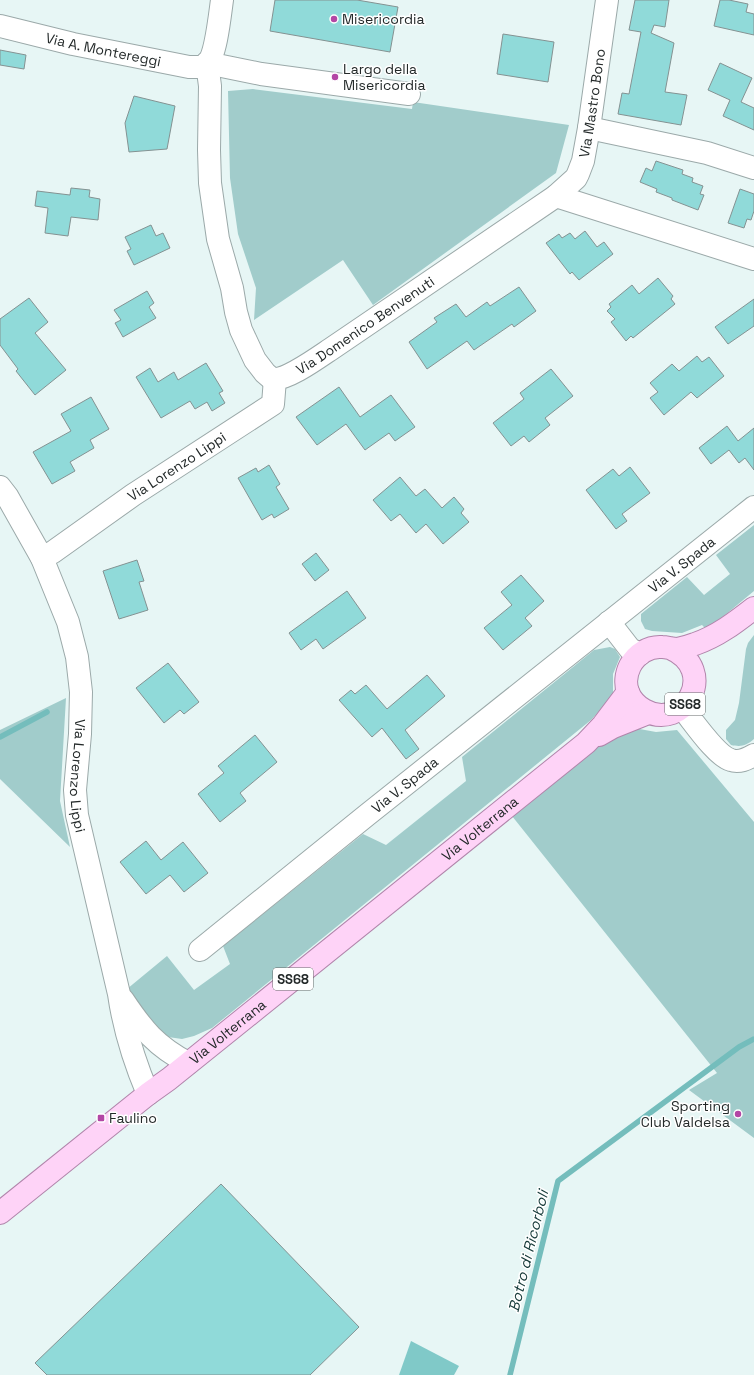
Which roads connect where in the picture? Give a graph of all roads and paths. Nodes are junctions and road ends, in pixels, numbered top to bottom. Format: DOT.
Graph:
graph roads {
  1 [pos="222,0"];
  2 [pos="608,0"];
  3 [pos="0,26"];
  4 [pos="207,63"];
  5 [pos="409,94"];
  6 [pos="590,128"];
  7 [pos="754,168"];
  8 [pos="556,196"];
  9 [pos="754,259"];
  10 [pos="275,379"];
  11 [pos="0,487"];
  12 [pos="754,507"];
  13 [pos="42,558"];
  14 [pos="754,608"];
  15 [pos="609,622"];
  16 [pos="728,629"];
  17 [pos="670,648"];
  18 [pos="640,654"];
  19 [pos="693,670"];
  20 [pos="628,692"];
  21 [pos="682,708"];
  22 [pos="648,713"];
  23 [pos="586,743"];
  24 [pos="754,755"];
  25 [pos="200,950"];
  26 [pos="119,994"];
  27 [pos="188,1063"];
  28 [pos="148,1094"];
  29 [pos="0,1213"];
  1 -- 4 [label="street"];
  2 -- 6 [label="street, Via Mastro Bono"];
  3 -- 4 [label="street, Via A. Montereggi"];
  4 -- 5 [label="street"];
  4 -- 10 [label="street"];
  6 -- 7 [label="street"];
  6 -- 8 [label="street, Via Mastro Bono"];
  8 -- 9 [label="street"];
  8 -- 10 [label="street, Via Domenico Benvenuti"];
  10 -- 13 [label="street, Via Lorenzo Lippi"];
  11 -- 13 [label="street, Via Lorenzo Lippi"];
  12 -- 15 [label="street, Via V. Spada"];
  13 -- 26 [label="street, Via Lorenzo Lippi"];
  14 -- 16 [label="main road"];
  15 -- 18 [label="street"];
  15 -- 25 [label="street, Via V. Spada"];
  16 -- 17 [label="main road"];
  16 -- 19 [label="main road"];
  17 -- 18 [label="main road"];
  17 -- 19 [label="main road"];
  18 -- 20 [label="main road"];
  19 -- 21 [label="main road, SS68"];
  20 -- 22 [label="main road, SS68"];
  20 -- 23 [label="main road, Via Volterrana / SS68"];
  21 -- 22 [label="main road, Via Volterrana / SS68"];
  21 -- 24 [label="street"];
  22 -- 23 [label="main road, Via Volterrana / SS68"];
  23 -- 27 [label="main road, Via Volterrana / SS68"];
  26 -- 27 [label="street, Via Lorenzo Lippi"];
  26 -- 28 [label="street, Via Lorenzo Lippi"];
  27 -- 28 [label="main road, Via Volterrana / SS68"];
  28 -- 29 [label="main road, Via Volterrana / SS68"];
}
